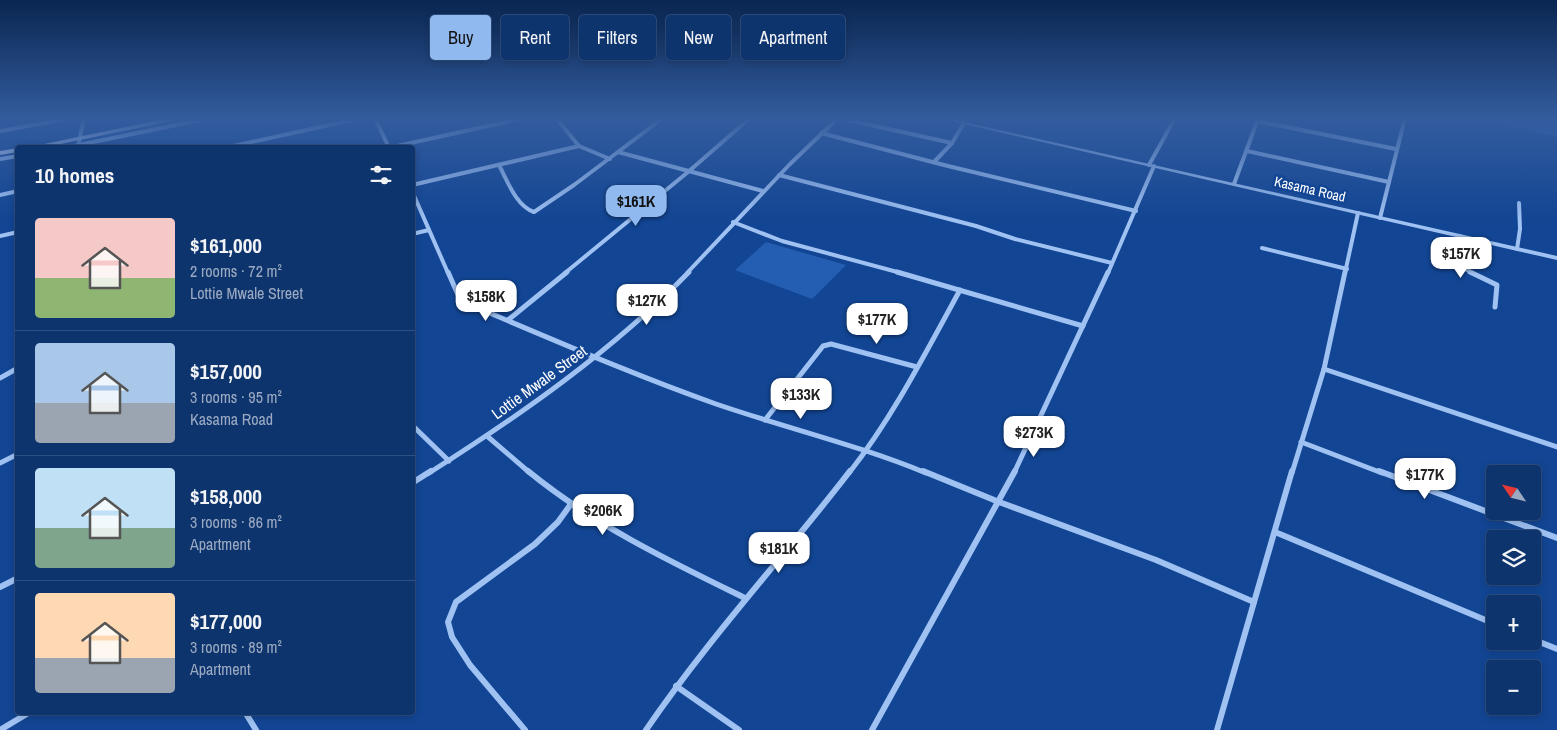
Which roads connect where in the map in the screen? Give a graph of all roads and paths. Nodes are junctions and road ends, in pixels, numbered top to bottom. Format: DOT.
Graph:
graph roads {
  1 [pos="553,152"];
  2 [pos="596,152"];
  3 [pos="618,152"];
  4 [pos="711,152"];
  5 [pos="802,152"];
  6 [pos="895,152"];
  7 [pos="943,152"];
  8 [pos="1091,152"];
  9 [pos="1159,152"];
  10 [pos="1247,152"];
  11 [pos="1252,152"];
  12 [pos="1395,152"];
  13 [pos="15,156"];
  14 [pos="0,159"];
  15 [pos="610,159"];
  16 [pos="934,162"];
  17 [pos="499,165"];
  18 [pos="1152,166"];
  19 [pos="688,172"];
  20 [pos="779,176"];
  21 [pos="1389,182"];
  22 [pos="415,184"];
  23 [pos="1234,184"];
  24 [pos="763,191"];
  25 [pos="15,192"];
  26 [pos="0,195"];
  27 [pos="415,198"];
  28 [pos="1519,204"];
  29 [pos="1136,210"];
  30 [pos="1358,212"];
  31 [pos="1380,218"];
  32 [pos="733,222"];
  33 [pos="429,230"];
  34 [pos="15,233"];
  35 [pos="415,233"];
  36 [pos="0,236"];
  37 [pos="1460,236"];
  38 [pos="1262,248"];
  39 [pos="1517,249"];
  40 [pos="1557,258"];
  41 [pos="1112,263"];
  42 [pos="1347,269"];
  43 [pos="960,290"];
  44 [pos="1494,307"];
  45 [pos="508,320"];
  46 [pos="1083,326"];
  47 [pos="596,358"];
  48 [pos="917,367"];
  49 [pos="1324,369"];
  50 [pos="15,370"];
  51 [pos="0,378"];
  52 [pos="765,420"];
  53 [pos="415,428"];
  54 [pos="487,436"];
  55 [pos="1300,442"];
  56 [pos="1557,447"];
  57 [pos="867,450"];
  58 [pos="15,456"];
  59 [pos="449,461"];
  60 [pos="0,463"];
  61 [pos="415,481"];
  62 [pos="999,502"];
  63 [pos="571,504"];
  64 [pos="1274,532"];
  65 [pos="1557,538"];
  66 [pos="15,580"];
  67 [pos="0,587"];
  68 [pos="744,598"];
  69 [pos="1254,602"];
  70 [pos="1486,620"];
  71 [pos="1541,643"];
  72 [pos="1557,649"];
  73 [pos="676,686"];
  74 [pos="25,715"];
  75 [pos="247,715"];
  76 [pos="0,730"];
  77 [pos="256,730"];
  78 [pos="525,730"];
  79 [pos="646,730"];
  80 [pos="739,730"];
  81 [pos="872,730"];
  82 [pos="1217,730"];
  1 -- 17 [label="street"];
  2 -- 15 [label="street"];
  3 -- 15 [label="street"];
  3 -- 19 [label="street"];
  4 -- 19 [label="street"];
  5 -- 20 [label="street, Lottie Mwale Street"];
  6 -- 16 [label="street"];
  7 -- 16 [label="street"];
  8 -- 18 [label="street, Kasama Road"];
  9 -- 18 [label="street"];
  10 -- 23 [label="street"];
  11 -- 21 [label="street"];
  12 -- 21 [label="street"];
  13 -- 14 [label="street"];
  15 -- 17 [label="street"];
  16 -- 29 [label="street"];
  17 -- 22 [label="street"];
  18 -- 23 [label="street, Kasama Road"];
  18 -- 29 [label="street"];
  19 -- 24 [label="street"];
  19 -- 45 [label="street"];
  20 -- 24 [label="street, Lottie Mwale Street"];
  20 -- 41 [label="street"];
  21 -- 31 [label="street"];
  23 -- 30 [label="street, Kasama Road"];
  24 -- 32 [label="street, Lottie Mwale Street"];
  25 -- 26 [label="street"];
  27 -- 33 [label="street"];
  28 -- 39 [label="street"];
  29 -- 41 [label="street"];
  30 -- 31 [label="street, Kasama Road"];
  30 -- 42 [label="street"];
  31 -- 37 [label="street, Kasama Road"];
  32 -- 43 [label="street"];
  32 -- 47 [label="street, Lottie Mwale Street"];
  33 -- 35 [label="street"];
  33 -- 45 [label="street"];
  34 -- 36 [label="street"];
  37 -- 39 [label="street, Kasama Road"];
  37 -- 44 [label="street"];
  38 -- 42 [label="street"];
  39 -- 40 [label="street, Kasama Road"];
  41 -- 46 [label="street"];
  42 -- 49 [label="street"];
  43 -- 46 [label="street"];
  43 -- 48 [label="street"];
  45 -- 47 [label="street"];
  46 -- 62 [label="street"];
  47 -- 52 [label="street"];
  47 -- 54 [label="street, Lottie Mwale Street"];
  48 -- 52 [label="street"];
  48 -- 57 [label="street"];
  49 -- 55 [label="street"];
  49 -- 56 [label="street"];
  50 -- 51 [label="street"];
  52 -- 57 [label="street"];
  53 -- 59 [label="street"];
  54 -- 59 [label="street, Lottie Mwale Street"];
  54 -- 63 [label="street"];
  55 -- 64 [label="street"];
  55 -- 65 [label="street"];
  57 -- 62 [label="street"];
  57 -- 68 [label="street"];
  58 -- 60 [label="street"];
  59 -- 61 [label="street, Lottie Mwale Street"];
  62 -- 69 [label="street"];
  62 -- 81 [label="street"];
  63 -- 68 [label="street"];
  63 -- 78 [label="street"];
  64 -- 69 [label="street"];
  64 -- 70 [label="street"];
  66 -- 67 [label="street"];
  68 -- 73 [label="street"];
  69 -- 82 [label="street"];
  71 -- 72 [label="street"];
  73 -- 79 [label="street"];
  73 -- 80 [label="street"];
  74 -- 76 [label="street"];
  75 -- 77 [label="street"];
}
